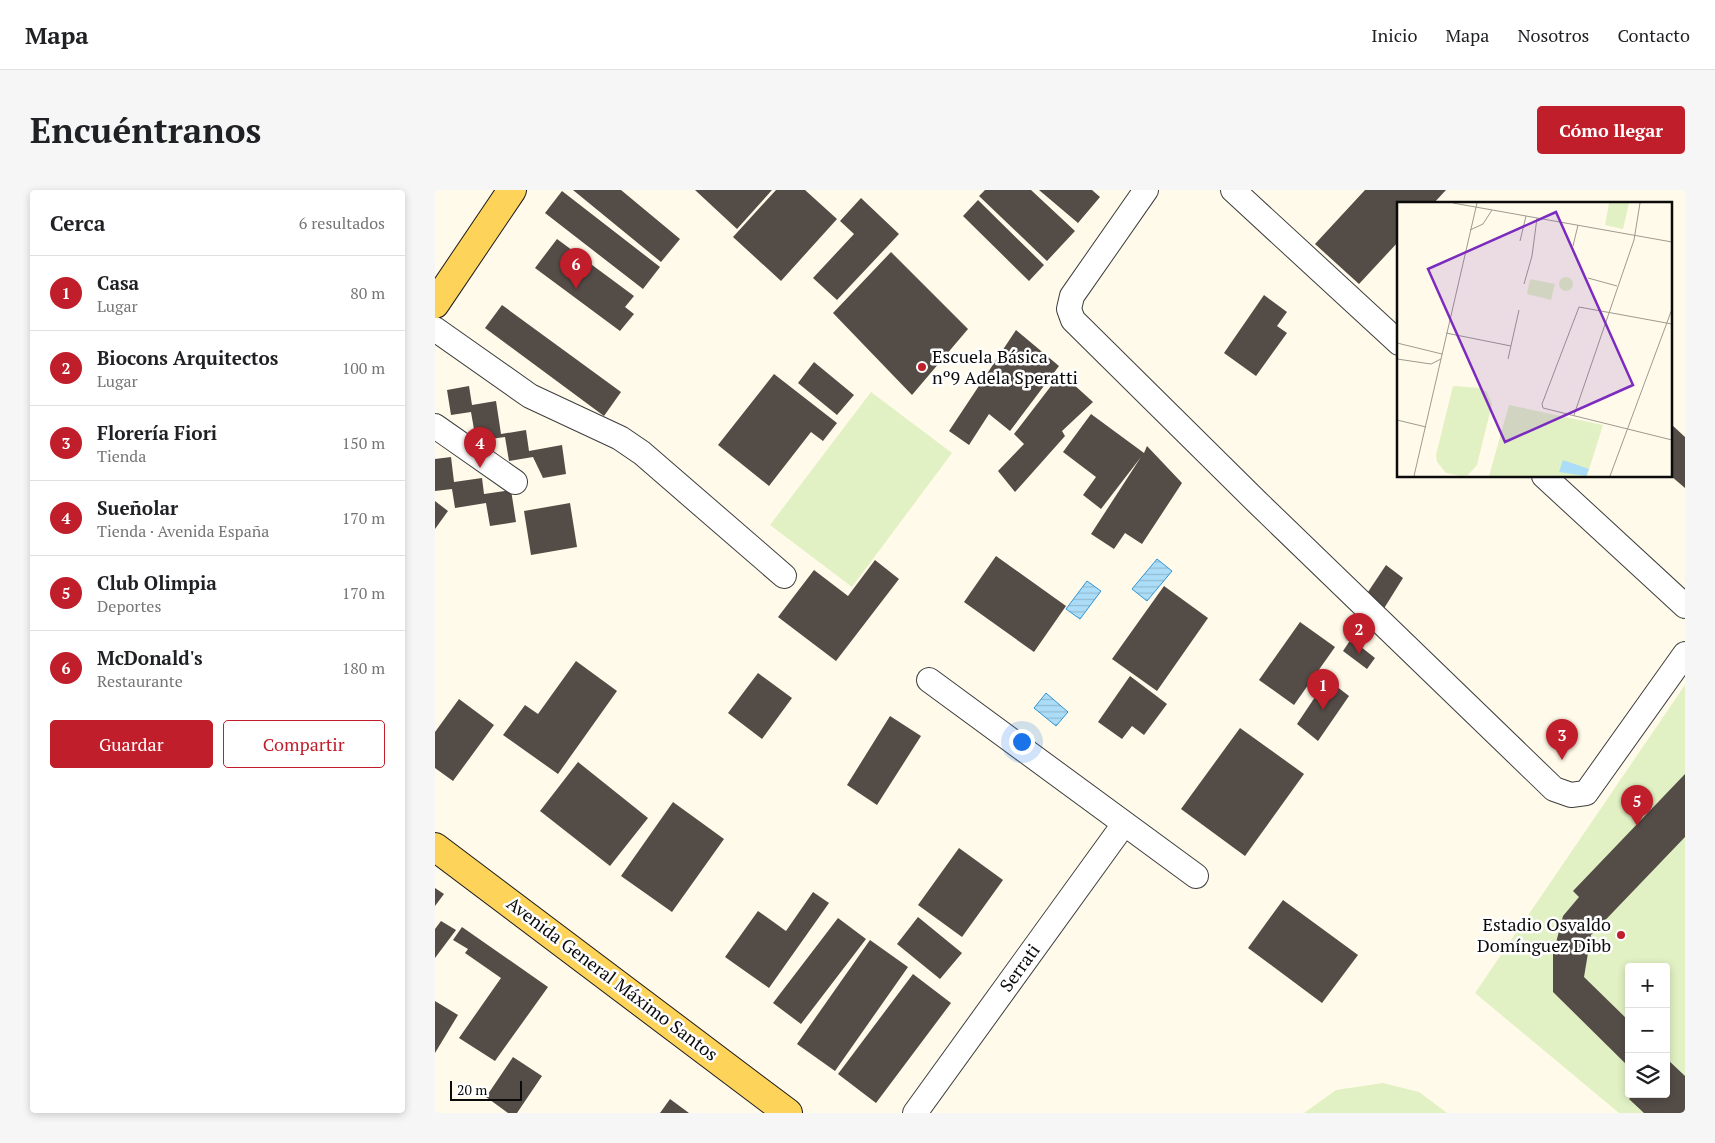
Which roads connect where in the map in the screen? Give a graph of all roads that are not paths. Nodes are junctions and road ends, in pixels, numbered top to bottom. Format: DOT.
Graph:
graph roads {
  1 [pos="512,190"];
  2 [pos="1146,190"];
  3 [pos="1233,190"];
  4 [pos="435,304"];
  5 [pos="435,329"];
  6 [pos="1397,341"];
  7 [pos="435,426"];
  8 [pos="1546,478"];
  9 [pos="515,482"];
  10 [pos="784,576"];
  11 [pos="1685,606"];
  12 [pos="1685,654"];
  13 [pos="929,680"];
  14 [pos="1124,824"];
  15 [pos="435,847"];
  16 [pos="1196,876"];
  17 [pos="788,1113"];
  18 [pos="915,1113"];
  1 -- 4 [label="main road"];
  2 -- 12 [label="street"];
  3 -- 6 [label="street"];
  5 -- 10 [label="street"];
  7 -- 9 [label="street"];
  8 -- 11 [label="street"];
  13 -- 14 [label="street"];
  14 -- 16 [label="street"];
  14 -- 18 [label="street, Serrati"];
  15 -- 17 [label="main road, Avenida General Máximo Santos"];
}
